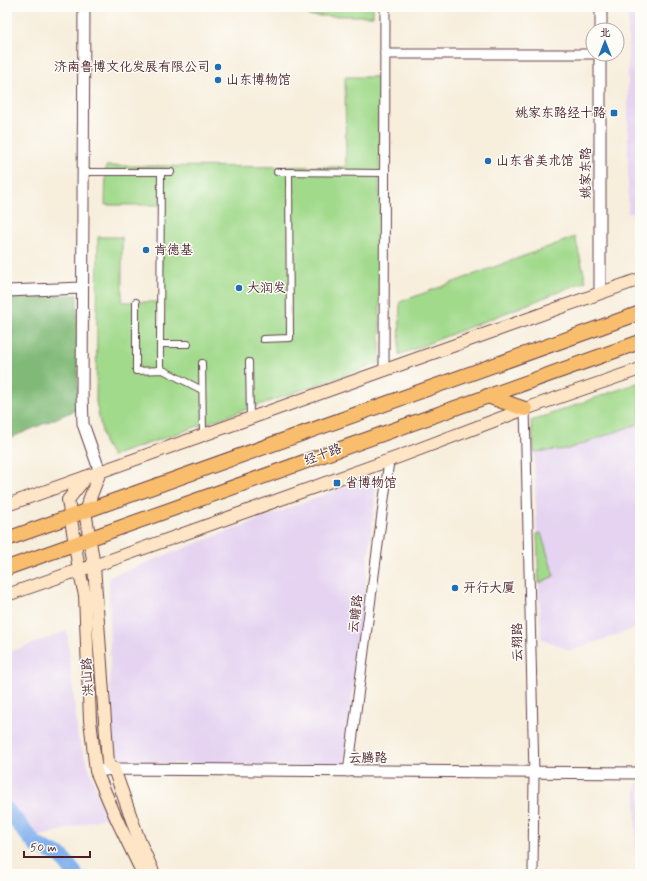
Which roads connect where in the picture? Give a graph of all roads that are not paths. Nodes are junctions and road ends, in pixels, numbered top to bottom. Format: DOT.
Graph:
graph roads {
  1 [pos="84,7"];
  2 [pos="385,7"];
  3 [pos="601,7"];
  4 [pos="600,22"];
  5 [pos="385,54"];
  6 [pos="585,54"];
  7 [pos="600,62"];
  8 [pos="83,172"];
  9 [pos="161,172"];
  10 [pos="171,172"];
  11 [pos="277,172"];
  12 [pos="289,172"];
  13 [pos="385,173"];
  14 [pos="640,279"];
  15 [pos="82,288"];
  16 [pos="7,291"];
  17 [pos="600,293"];
  18 [pos="136,302"];
  19 [pos="640,313"];
  20 [pos="263,339"];
  21 [pos="640,342"];
  22 [pos="160,344"];
  23 [pos="188,344"];
  24 [pos="249,362"];
  25 [pos="202,363"];
  26 [pos="640,369"];
  27 [pos="160,370"];
  28 [pos="384,370"];
  29 [pos="202,390"];
  30 [pos="487,396"];
  31 [pos="525,409"];
  32 [pos="250,418"];
  33 [pos="203,435"];
  34 [pos="389,461"];
  35 [pos="100,472"];
  36 [pos="86,477"];
  37 [pos="7,505"];
  38 [pos="85,511"];
  39 [pos="71,517"];
  40 [pos="7,539"];
  41 [pos="90,539"];
  42 [pos="75,544"];
  43 [pos="94,566"];
  44 [pos="7,568"];
  45 [pos="79,570"];
  46 [pos="7,595"];
  47 [pos="114,769"];
  48 [pos="96,771"];
  49 [pos="348,772"];
  50 [pos="534,772"];
  51 [pos="640,773"];
  52 [pos="143,874"];
  53 [pos="154,874"];
  54 [pos="533,874"];
  1 -- 8 [label="street"];
  2 -- 5 [label="street"];
  3 -- 4 [label="street"];
  5 -- 6 [label="street"];
  5 -- 13 [label="street"];
  7 -- 17 [label="street, 姚家东路"];
  8 -- 10 [label="street"];
  8 -- 15 [label="street"];
  9 -- 22 [label="street"];
  11 -- 12 [label="street"];
  12 -- 13 [label="street"];
  12 -- 20 [label="street"];
  13 -- 28 [label="street"];
  14 -- 17 [label="main road"];
  15 -- 16 [label="street"];
  15 -- 35 [label="street"];
  17 -- 28 [label="main road"];
  18 -- 27 [label="street"];
  19 -- 38 [label="highway, 经十路"];
  21 -- 30 [label="highway, 经十路"];
  22 -- 23 [label="street"];
  22 -- 27 [label="street"];
  24 -- 32 [label="street"];
  25 -- 29 [label="street"];
  26 -- 31 [label="main road"];
  27 -- 29 [label="street"];
  28 -- 32 [label="main road"];
  29 -- 33 [label="street"];
  30 -- 31 [label="highway"];
  30 -- 41 [label="highway, 经十路"];
  31 -- 34 [label="main road"];
  31 -- 50 [label="street, 云翔路"];
  32 -- 33 [label="main road"];
  33 -- 35 [label="main road"];
  34 -- 43 [label="main road"];
  34 -- 49 [label="street, 云瞻路"];
  35 -- 36 [label="main road"];
  35 -- 38 [label="main road"];
  36 -- 37 [label="main road"];
  36 -- 39 [label="main road, 洪山路"];
  38 -- 39 [label="highway, 经十路"];
  38 -- 41 [label="main road, 洪山路"];
  39 -- 40 [label="highway, 经十路"];
  39 -- 42 [label="main road, 洪山路"];
  41 -- 42 [label="highway, 经十路"];
  41 -- 43 [label="main road, 洪山路"];
  42 -- 44 [label="highway, 经十路"];
  42 -- 45 [label="main road, 洪山路"];
  43 -- 45 [label="main road"];
  43 -- 47 [label="main road, 洪山路"];
  45 -- 46 [label="main road"];
  45 -- 48 [label="main road, 洪山路"];
  47 -- 48 [label="street, 云腾路"];
  47 -- 49 [label="street, 云腾路"];
  47 -- 53 [label="main road, 洪山路"];
  48 -- 52 [label="main road, 洪山路"];
  49 -- 50 [label="street, 云腾路"];
  50 -- 51 [label="street, 云腾路"];
  50 -- 54 [label="street, 云翔路"];
}
